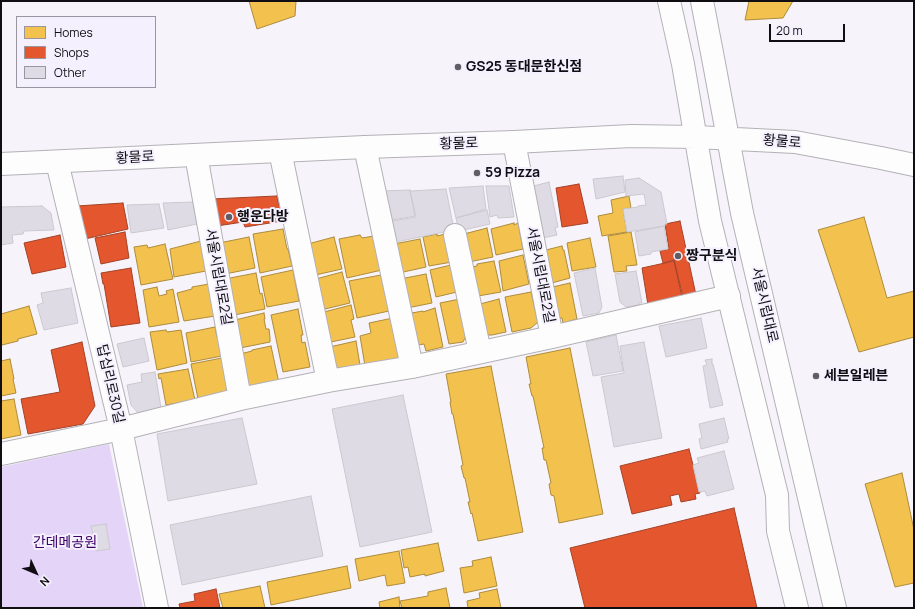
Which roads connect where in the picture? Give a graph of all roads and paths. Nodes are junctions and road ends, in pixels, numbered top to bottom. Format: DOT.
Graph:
graph roads {
  1 [pos="669,1"];
  2 [pos="702,1"];
  3 [pos="696,137"];
  4 [pos="728,138"];
  5 [pos="514,142"];
  6 [pos="365,147"];
  7 [pos="280,151"];
  8 [pos="196,155"];
  9 [pos="57,162"];
  10 [pos="1,164"];
  11 [pos="914,165"];
  12 [pos="455,235"];
  13 [pos="729,296"];
  14 [pos="552,337"];
  15 [pos="480,352"];
  16 [pos="412,367"];
  17 [pos="328,381"];
  18 [pos="240,399"];
  19 [pos="121,429"];
  20 [pos="1,454"];
  21 [pos="157,608"];
  22 [pos="797,608"];
  23 [pos="835,608"];
  1 -- 3 [label="street"];
  2 -- 4 [label="street, 서울시립대로"];
  3 -- 4 [label="street, 황물로"];
  3 -- 5 [label="street, 황물로"];
  3 -- 13 [label="street"];
  4 -- 11 [label="street, 황물로"];
  4 -- 23 [label="street, 서울시립대로"];
  5 -- 6 [label="street, 황물로"];
  5 -- 14 [label="street, 서울시립대로2길"];
  6 -- 7 [label="street, 황물로"];
  6 -- 16 [label="street"];
  7 -- 8 [label="street, 황물로"];
  7 -- 17 [label="street"];
  8 -- 9 [label="street, 황물로"];
  8 -- 18 [label="street, 서울시립대로2길"];
  9 -- 10 [label="street, 황물로"];
  9 -- 19 [label="street, 답십리로30길"];
  12 -- 15 [label="street"];
  13 -- 14 [label="street, 서울시립대로2길"];
  13 -- 22 [label="street"];
  14 -- 15 [label="street, 서울시립대로2길"];
  15 -- 16 [label="street, 서울시립대로2길"];
  16 -- 17 [label="street, 서울시립대로2길"];
  17 -- 18 [label="street, 서울시립대로2길"];
  18 -- 19 [label="street, 서울시립대로2길"];
  19 -- 20 [label="street, 서울시립대로2길"];
  19 -- 21 [label="street, 답십리로30길"];
}
